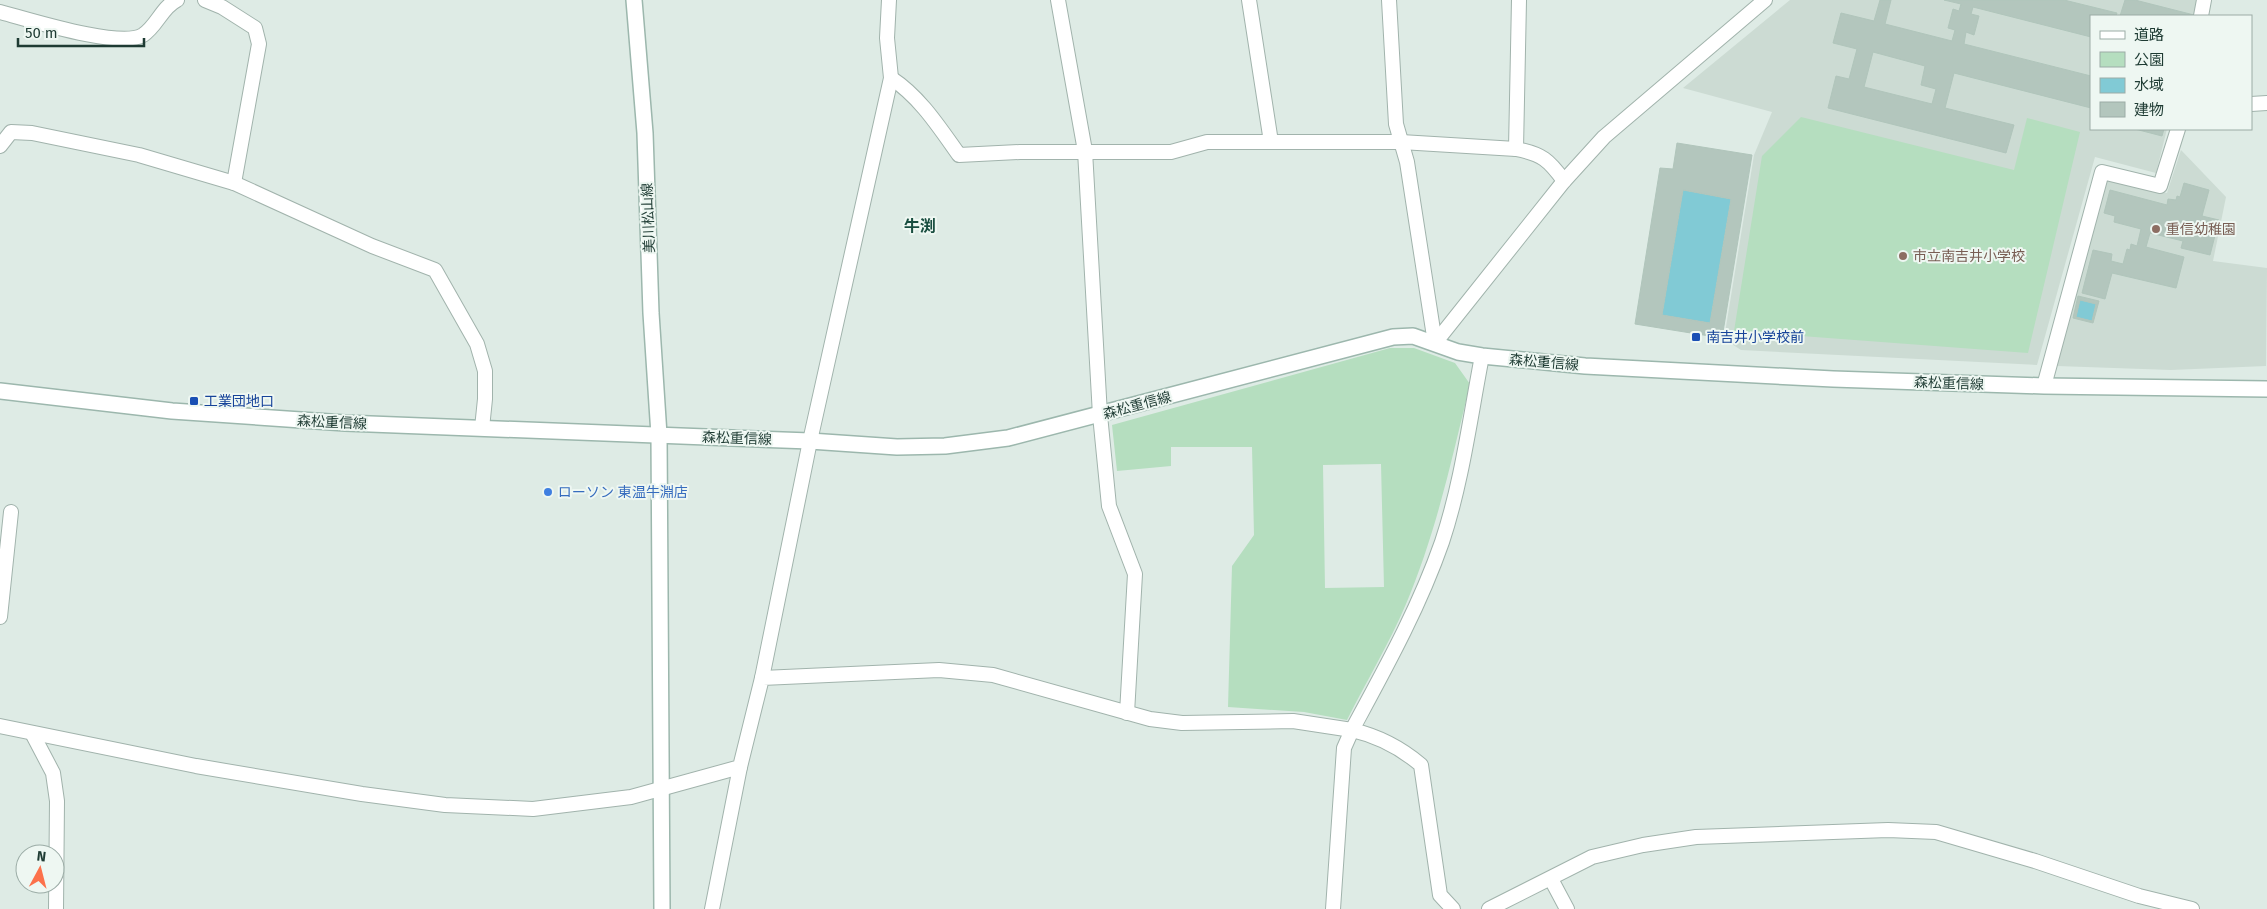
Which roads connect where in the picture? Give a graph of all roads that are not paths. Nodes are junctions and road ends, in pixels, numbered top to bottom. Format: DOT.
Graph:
graph roads {
  1 [pos="177,0"];
  2 [pos="205,0"];
  3 [pos="634,0"];
  4 [pos="890,0"];
  5 [pos="1058,0"];
  6 [pos="1249,0"];
  7 [pos="1389,0"];
  8 [pos="1519,0"];
  9 [pos="1765,0"];
  10 [pos="2204,0"];
  11 [pos="0,12"];
  12 [pos="2201,15"];
  13 [pos="891,78"];
  14 [pos="2267,103"];
  15 [pos="2252,104"];
  16 [pos="2178,130"];
  17 [pos="1271,142"];
  18 [pos="1401,142"];
  19 [pos="0,146"];
  20 [pos="1516,148"];
  21 [pos="1085,151"];
  22 [pos="1564,181"];
  23 [pos="234,183"];
  24 [pos="1435,342"];
  25 [pos="1482,356"];
  26 [pos="2044,386"];
  27 [pos="2267,389"];
  28 [pos="0,391"];
  29 [pos="1100,415"];
  30 [pos="482,428"];
  31 [pos="659,435"];
  32 [pos="810,441"];
  33 [pos="10,512"];
  34 [pos="0,617"];
  35 [pos="762,678"];
  36 [pos="1127,713"];
  37 [pos="0,726"];
  38 [pos="1352,730"];
  39 [pos="32,733"];
  40 [pos="740,767"];
  41 [pos="662,787"];
  42 [pos="1551,879"];
  43 [pos="56,909"];
  44 [pos="662,909"];
  45 [pos="712,909"];
  46 [pos="1333,909"];
  47 [pos="1453,909"];
  48 [pos="1489,909"];
  49 [pos="1566,909"];
  50 [pos="2192,909"];
  1 -- 11 [label="street"];
  2 -- 23 [label="street"];
  3 -- 31 [label="main road, 美川松山線"];
  4 -- 13 [label="street"];
  5 -- 21 [label="street"];
  6 -- 17 [label="street"];
  7 -- 18 [label="street"];
  8 -- 20 [label="street"];
  9 -- 22 [label="street"];
  10 -- 12 [label="street"];
  13 -- 21 [label="street"];
  13 -- 32 [label="street"];
  14 -- 15 [label="street"];
  16 -- 26 [label="street"];
  17 -- 18 [label="street"];
  17 -- 21 [label="street"];
  18 -- 20 [label="street"];
  18 -- 24 [label="street"];
  19 -- 23 [label="street"];
  20 -- 22 [label="street"];
  21 -- 29 [label="street"];
  22 -- 24 [label="street"];
  23 -- 30 [label="street"];
  24 -- 25 [label="main road, 森松重信線"];
  24 -- 29 [label="main road, 森松重信線"];
  25 -- 26 [label="main road, 森松重信線"];
  25 -- 38 [label="street"];
  26 -- 27 [label="main road, 森松重信線"];
  28 -- 30 [label="main road, 森松重信線"];
  29 -- 32 [label="main road, 森松重信線"];
  29 -- 36 [label="street"];
  30 -- 31 [label="main road, 森松重信線"];
  31 -- 32 [label="main road, 森松重信線"];
  31 -- 41 [label="main road, 美川松山線"];
  32 -- 35 [label="street"];
  33 -- 34 [label="street"];
  35 -- 36 [label="street"];
  35 -- 40 [label="street"];
  36 -- 38 [label="street"];
  37 -- 39 [label="street"];
  38 -- 46 [label="street"];
  38 -- 47 [label="street"];
  39 -- 41 [label="street"];
  39 -- 43 [label="street"];
  40 -- 41 [label="street"];
  40 -- 45 [label="street"];
  41 -- 44 [label="main road, 美川松山線"];
  42 -- 48 [label="street"];
  42 -- 49 [label="street"];
  42 -- 50 [label="street"];
}
